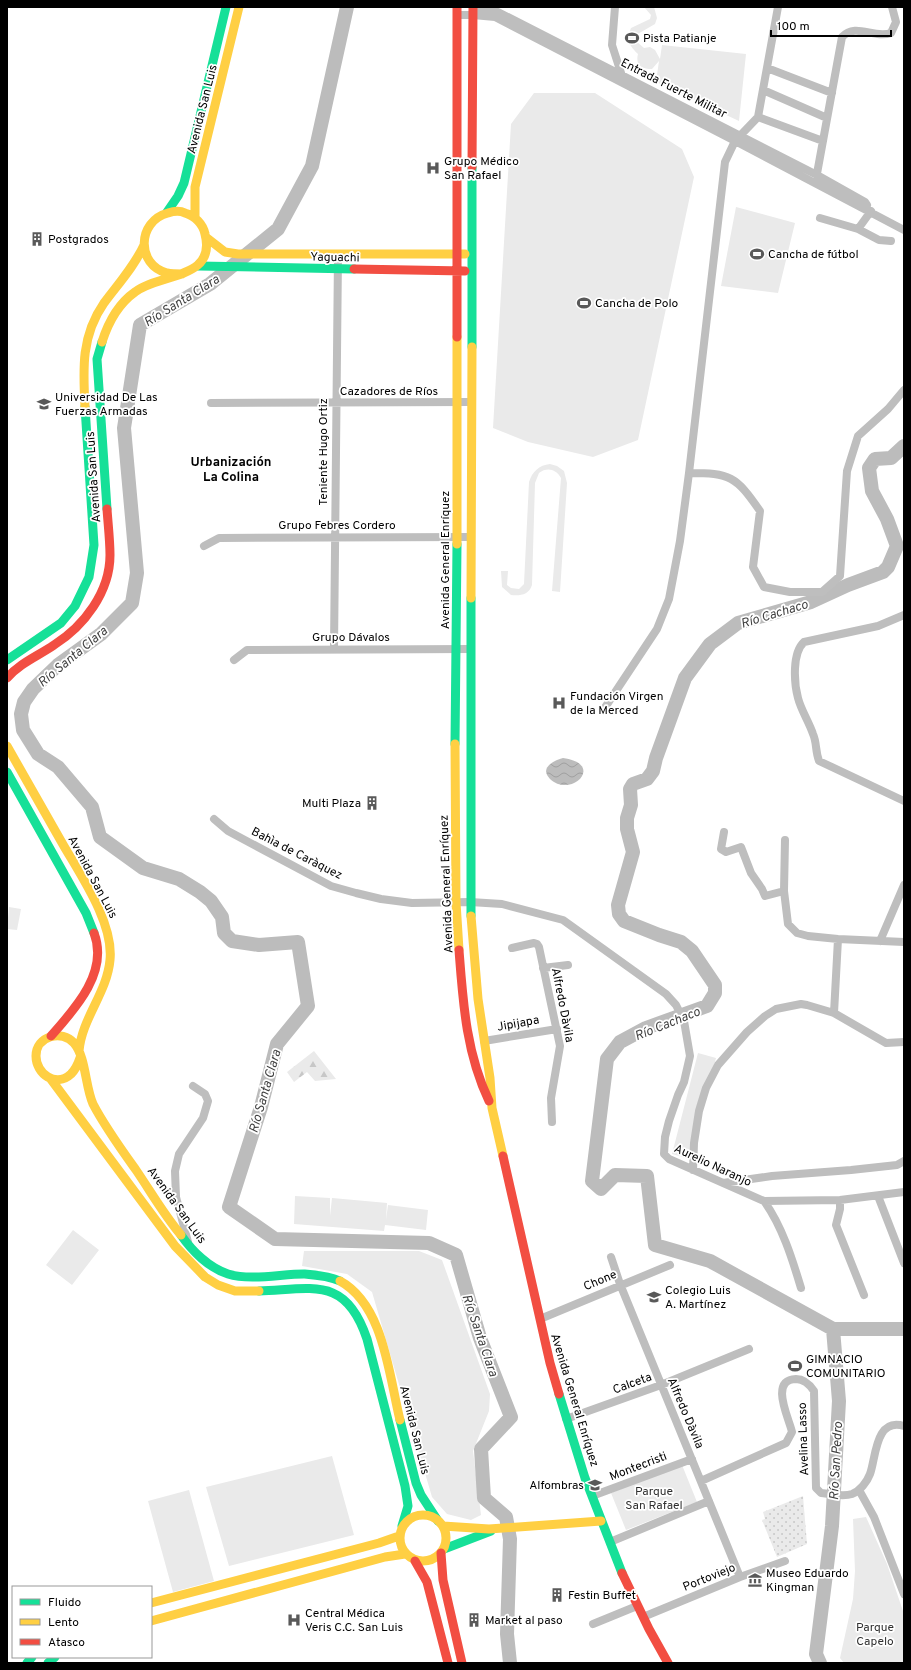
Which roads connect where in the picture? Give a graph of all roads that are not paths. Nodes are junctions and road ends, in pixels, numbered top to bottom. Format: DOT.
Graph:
graph roads {
  1 [pos="226,7"];
  2 [pos="239,7"];
  3 [pos="615,7"];
  4 [pos="778,7"];
  5 [pos="892,7"];
  6 [pos="473,10"];
  7 [pos="457,11"];
  8 [pos="767,68"];
  9 [pos="622,74"];
  10 [pos="625,85"];
  11 [pos="763,90"];
  12 [pos="832,93"];
  13 [pos="758,117"];
  14 [pos="827,118"];
  15 [pos="738,138"];
  16 [pos="823,141"];
  17 [pos="817,175"];
  18 [pos="815,184"];
  19 [pos="871,211"];
  20 [pos="167,212"];
  21 [pos="195,218"];
  22 [pos="820,218"];
  23 [pos="858,229"];
  24 [pos="904,230"];
  25 [pos="207,238"];
  26 [pos="891,241"];
  27 [pos="144,245"];
  28 [pos="457,254"];
  29 [pos="472,254"];
  30 [pos="338,255"];
  31 [pos="198,266"];
  32 [pos="338,269"];
  33 [pos="457,271"];
  34 [pos="473,271"];
  35 [pos="182,274"];
  36 [pos="904,390"];
  37 [pos="457,402"];
  38 [pos="471,402"];
  39 [pos="211,403"];
  40 [pos="335,404"];
  41 [pos="688,473"];
  42 [pos="334,537"];
  43 [pos="457,537"];
  44 [pos="471,537"];
  45 [pos="204,546"];
  46 [pos="904,615"];
  47 [pos="334,649"];
  48 [pos="471,649"];
  49 [pos="456,650"];
  50 [pos="7,660"];
  51 [pos="234,660"];
  52 [pos="7,678"];
  53 [pos="604,709"];
  54 [pos="7,746"];
  55 [pos="7,772"];
  56 [pos="455,790"];
  57 [pos="469,790"];
  58 [pos="904,801"];
  59 [pos="214,819"];
  60 [pos="724,832"];
  61 [pos="785,840"];
  62 [pos="904,885"];
  63 [pos="784,891"];
  64 [pos="456,902"];
  65 [pos="470,902"];
  66 [pos="471,924"];
  67 [pos="458,925"];
  68 [pos="838,939"];
  69 [pos="880,941"];
  70 [pos="904,942"];
  71 [pos="512,948"];
  72 [pos="568,965"];
  73 [pos="543,968"];
  74 [pos="834,1013"];
  75 [pos="557,1029"];
  76 [pos="51,1036"];
  77 [pos="484,1041"];
  78 [pos="904,1042"];
  79 [pos="80,1054"];
  80 [pos="50,1078"];
  81 [pos="193,1086"];
  82 [pos="492,1108"];
  83 [pos="552,1122"];
  84 [pos="904,1161"];
  85 [pos="693,1170"];
  86 [pos="722,1183"];
  87 [pos="904,1192"];
  88 [pos="878,1196"];
  89 [pos="840,1200"];
  90 [pos="764,1201"];
  91 [pos="189,1245"];
  92 [pos="611,1257"];
  93 [pos="904,1263"];
  94 [pos="670,1265"];
  95 [pos="620,1284"];
  96 [pos="801,1288"];
  97 [pos="864,1294"];
  98 [pos="540,1319"];
  99 [pos="749,1349"];
  100 [pos="661,1385"];
  101 [pos="566,1419"];
  102 [pos="400,1420"];
  103 [pos="388,1424"];
  104 [pos="904,1426"];
  105 [pos="692,1459"];
  106 [pos="701,1481"];
  107 [pos="859,1490"];
  108 [pos="592,1496"];
  109 [pos="709,1501"];
  110 [pos="601,1521"];
  111 [pos="440,1523"];
  112 [pos="402,1526"];
  113 [pos="501,1528"];
  114 [pos="399,1536"];
  115 [pos="610,1542"];
  116 [pos="442,1551"];
  117 [pos="405,1554"];
  118 [pos="316,1560"];
  119 [pos="415,1561"];
  120 [pos="785,1561"];
  121 [pos="320,1575"];
  122 [pos="740,1577"];
  123 [pos="904,1594"];
  124 [pos="152,1603"];
  125 [pos="637,1606"];
  126 [pos="643,1618"];
  127 [pos="152,1621"];
  128 [pos="593,1624"];
  129 [pos="448,1663"];
  130 [pos="462,1663"];
  131 [pos="668,1663"];
  1 -- 20 [label="street, Avenida San Luis"];
  2 -- 21 [label="street, Avenida San Luis"];
  3 -- 9 [label="street"];
  4 -- 8 [label="street"];
  5 -- 12 [label="street"];
  6 -- 7 [label="street, Entrada Fuerte Militar"];
  6 -- 9 [label="street, Entrada Fuerte Militar"];
  6 -- 10 [label="street, Entrada Fuerte Militar"];
  6 -- 29 [label="street, Avenida General Enríquez"];
  7 -- 28 [label="street, Avenida General Enríquez"];
  8 -- 11 [label="street"];
  8 -- 12 [label="street"];
  9 -- 10 [label="street"];
  9 -- 15 [label="street, Entrada Fuerte Militar"];
  10 -- 15 [label="street, Entrada Fuerte Militar"];
  11 -- 13 [label="street"];
  11 -- 14 [label="street"];
  12 -- 14 [label="street"];
  13 -- 15 [label="street"];
  13 -- 16 [label="street"];
  14 -- 16 [label="street"];
  15 -- 17 [label="street, Entrada Fuerte Militar"];
  15 -- 18 [label="street, Entrada Fuerte Militar"];
  15 -- 41 [label="street"];
  16 -- 17 [label="street"];
  17 -- 18 [label="street"];
  17 -- 19 [label="street, Entrada Fuerte Militar"];
  18 -- 19 [label="street, Entrada Fuerte Militar"];
  19 -- 23 [label="street"];
  19 -- 24 [label="street, Entrada Fuerte Militar"];
  20 -- 21 [label="street"];
  20 -- 27 [label="street"];
  21 -- 25 [label="street"];
  22 -- 23 [label="street"];
  23 -- 26 [label="street"];
  25 -- 30 [label="street, Yaguachi"];
  25 -- 31 [label="street"];
  27 -- 35 [label="street"];
  27 -- 50 [label="street, Avenida San Luis"];
  28 -- 29 [label="street, Yaguachi"];
  28 -- 30 [label="street, Yaguachi"];
  28 -- 33 [label="street, Avenida General Enríquez"];
  29 -- 34 [label="street, Avenida General Enríquez"];
  30 -- 32 [label="street, Teniente Hugo Ortiz"];
  31 -- 32 [label="street, Yaguachi"];
  31 -- 35 [label="street"];
  32 -- 33 [label="street, Yaguachi"];
  32 -- 40 [label="street, Teniente Hugo Ortiz"];
  33 -- 34 [label="street, Yaguachi"];
  33 -- 37 [label="street, Avenida General Enríquez"];
  34 -- 38 [label="street, Avenida General Enríquez"];
  35 -- 52 [label="street, Avenida San Luis"];
  36 -- 41 [label="street"];
  37 -- 38 [label="street, Cazadores de Ríos"];
  37 -- 40 [label="street, Cazadores de Ríos"];
  37 -- 43 [label="street, Avenida General Enríquez"];
  38 -- 44 [label="street, Avenida General Enríquez"];
  39 -- 40 [label="street, Cazadores de Ríos"];
  40 -- 42 [label="street, Teniente Hugo Ortiz"];
  41 -- 53 [label="street"];
  42 -- 43 [label="street, Grupo Febres Cordero"];
  42 -- 45 [label="street, Grupo Febres Cordero"];
  42 -- 47 [label="street, Teniente Hugo Ortiz"];
  43 -- 44 [label="street, Grupo Febres Cordero"];
  43 -- 49 [label="street, Avenida General Enríquez"];
  44 -- 48 [label="street, Avenida General Enríquez"];
  46 -- 58 [label="street"];
  47 -- 49 [label="street, Grupo Dávalos"];
  47 -- 51 [label="street, Grupo Dávalos"];
  48 -- 49 [label="street, Grupo Dávalos"];
  48 -- 57 [label="street, Avenida General Enríquez"];
  49 -- 56 [label="street, Avenida General Enríquez"];
  54 -- 79 [label="street, Avenida San Luis"];
  55 -- 76 [label="street, Avenida San Luis"];
  56 -- 57 [label="street"];
  56 -- 64 [label="street, Avenida General Enríquez"];
  57 -- 65 [label="street, Avenida General Enríquez"];
  59 -- 64 [label="street, Bahìa de Caràquez"];
  60 -- 63 [label="street"];
  61 -- 63 [label="street"];
  62 -- 69 [label="street"];
  63 -- 68 [label="street"];
  64 -- 65 [label="street, Bahìa de Caràquez"];
  64 -- 67 [label="street, Avenida General Enríquez"];
  65 -- 66 [label="street, Avenida General Enríquez"];
  65 -- 85 [label="street, Aurelio Naranjo"];
  66 -- 67 [label="street"];
  66 -- 77 [label="street, Avenida General Enríquez"];
  67 -- 82 [label="street, Avenida General Enríquez"];
  68 -- 69 [label="street"];
  68 -- 74 [label="street"];
  69 -- 70 [label="street"];
  71 -- 73 [label="street, Alfredo Dàvila"];
  72 -- 73 [label="street"];
  73 -- 75 [label="street, Alfredo Dàvila"];
  74 -- 78 [label="street"];
  74 -- 85 [label="street"];
  75 -- 77 [label="street, Jipijapa"];
  75 -- 83 [label="street, Alfredo Dàvila"];
  76 -- 79 [label="street"];
  76 -- 80 [label="street"];
  77 -- 82 [label="street, Avenida General Enríquez"];
  79 -- 80 [label="street"];
  79 -- 91 [label="street, Avenida San Luis"];
  80 -- 103 [label="street, Avenida San Luis"];
  81 -- 91 [label="street"];
  82 -- 98 [label="street, Avenida General Enríquez"];
  84 -- 86 [label="street"];
  85 -- 86 [label="street, Aurelio Naranjo"];
  86 -- 90 [label="street, Aurelio Naranjo"];
  87 -- 88 [label="street, Aurelio Naranjo"];
  88 -- 89 [label="street, Aurelio Naranjo"];
  88 -- 93 [label="street"];
  89 -- 90 [label="street, Aurelio Naranjo"];
  89 -- 97 [label="street"];
  90 -- 96 [label="street"];
  91 -- 102 [label="street, Avenida San Luis"];
  92 -- 95 [label="street, Alfredo Dàvila"];
  94 -- 95 [label="street, Chone"];
  95 -- 98 [label="street, Chone"];
  95 -- 100 [label="street, Alfredo Dàvila"];
  98 -- 101 [label="street, Avenida General Enríquez"];
  99 -- 100 [label="street, Calceta"];
  100 -- 101 [label="street, Calceta"];
  100 -- 105 [label="street, Alfredo Dàvila"];
  101 -- 108 [label="street, Avenida General Enríquez"];
  102 -- 103 [label="street"];
  102 -- 111 [label="street, Avenida San Luis"];
  103 -- 112 [label="street, Avenida San Luis"];
  104 -- 107 [label="street"];
  105 -- 106 [label="street, Alfredo Dàvila"];
  105 -- 108 [label="street, Montecristi"];
  106 -- 107 [label="street, Avelina Lasso"];
  106 -- 109 [label="street, Alfredo Dàvila"];
  107 -- 123 [label="street"];
  108 -- 110 [label="street, Avenida General Enríquez"];
  109 -- 115 [label="street"];
  109 -- 122 [label="street, Alfredo Dàvila"];
  110 -- 113 [label="street"];
  110 -- 115 [label="street, Avenida General Enríquez"];
  111 -- 112 [label="street"];
  111 -- 113 [label="street"];
  111 -- 116 [label="street"];
  112 -- 114 [label="street"];
  113 -- 116 [label="street"];
  114 -- 117 [label="street"];
  114 -- 118 [label="street"];
  115 -- 125 [label="street, Avenida General Enríquez"];
  116 -- 119 [label="street"];
  116 -- 130 [label="street"];
  117 -- 119 [label="street"];
  117 -- 121 [label="street"];
  118 -- 121 [label="street"];
  118 -- 124 [label="street"];
  119 -- 129 [label="street"];
  120 -- 122 [label="street, Portoviejo"];
  121 -- 127 [label="street"];
  122 -- 126 [label="street, Portoviejo"];
  125 -- 126 [label="street, Avenida General Enríquez"];
  125 -- 128 [label="street"];
  126 -- 131 [label="street, Avenida General Enríquez"];
}
